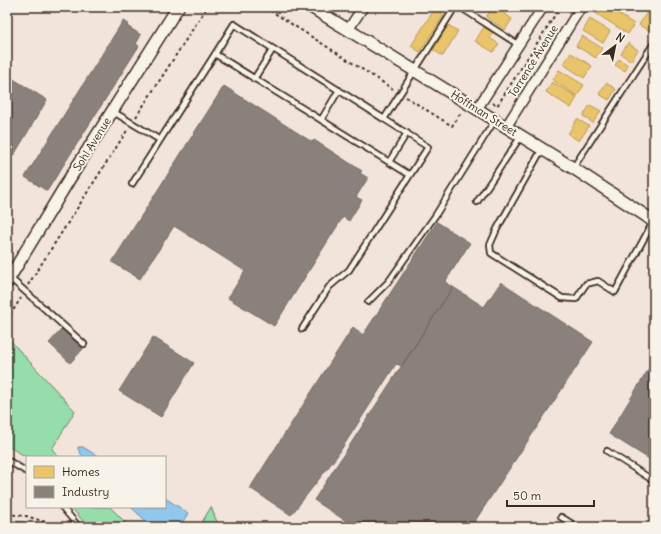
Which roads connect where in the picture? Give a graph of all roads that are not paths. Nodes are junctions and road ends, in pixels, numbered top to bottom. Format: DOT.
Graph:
graph roads {
  1 [pos="178,7"];
  2 [pos="311,7"];
  3 [pos="363,7"];
  4 [pos="455,7"];
  5 [pos="460,7"];
  6 [pos="543,7"];
  7 [pos="581,7"];
  8 [pos="348,30"];
  9 [pos="654,43"];
  10 [pos="519,45"];
  11 [pos="273,49"];
  12 [pos="215,54"];
  13 [pos="414,71"];
  14 [pos="254,79"];
  15 [pos="339,90"];
  16 [pos="477,109"];
  17 [pos="112,111"];
  18 [pos="384,119"];
  19 [pos="321,120"];
  20 [pos="495,120"];
  21 [pos="506,127"];
  22 [pos="407,134"];
  23 [pos="521,136"];
  24 [pos="160,140"];
  25 [pos="542,149"];
  26 [pos="389,162"];
  27 [pos="573,168"];
  28 [pos="410,175"];
  29 [pos="132,184"];
  30 [pos="477,202"];
  31 [pos="654,221"];
  32 [pos="8,279"];
  33 [pos="368,302"];
  34 [pos="302,329"];
  35 [pos="84,344"];
  36 [pos="608,451"];
  37 [pos="7,460"];
  38 [pos="26,471"];
  39 [pos="654,481"];
  40 [pos="63,508"];
  41 [pos="561,517"];
  42 [pos="79,527"];
  43 [pos="577,527"];
  1 -- 17 [label="street, Sohl Avenue"];
  2 -- 8 [label="street, Hoffman Street"];
  3 -- 8 [label="street"];
  4 -- 13 [label="lane"];
  5 -- 10 [label="lane"];
  6 -- 10 [label="street, Torrence Avenue"];
  7 -- 21 [label="street, Torrence Avenue"];
  8 -- 13 [label="street, Hoffman Street"];
  9 -- 27 [label="lane"];
  10 -- 16 [label="street, Torrence Avenue"];
  11 -- 12 [label="lane"];
  11 -- 14 [label="lane"];
  11 -- 15 [label="lane"];
  12 -- 14 [label="lane"];
  12 -- 24 [label="lane"];
  13 -- 16 [label="street, Hoffman Street"];
  13 -- 18 [label="lane"];
  14 -- 19 [label="lane"];
  15 -- 18 [label="lane"];
  15 -- 19 [label="lane"];
  16 -- 20 [label="street, Hoffman Street"];
  17 -- 24 [label="lane"];
  17 -- 32 [label="street, Sohl Avenue"];
  18 -- 22 [label="lane"];
  19 -- 26 [label="lane"];
  20 -- 21 [label="street, Hoffman Street"];
  20 -- 33 [label="lane"];
  21 -- 23 [label="street, Hoffman Street"];
  22 -- 26 [label="lane"];
  22 -- 28 [label="lane"];
  23 -- 25 [label="street, Hoffman Street"];
  23 -- 30 [label="lane"];
  24 -- 29 [label="lane"];
  25 -- 27 [label="street, Hoffman Street"];
  25 -- 31 [label="lane"];
  26 -- 28 [label="lane"];
  27 -- 31 [label="street, Hoffman Street"];
  28 -- 34 [label="lane"];
  32 -- 35 [label="lane"];
  36 -- 39 [label="lane"];
  37 -- 38 [label="lane"];
  40 -- 42 [label="lane"];
  41 -- 43 [label="lane"];
}
